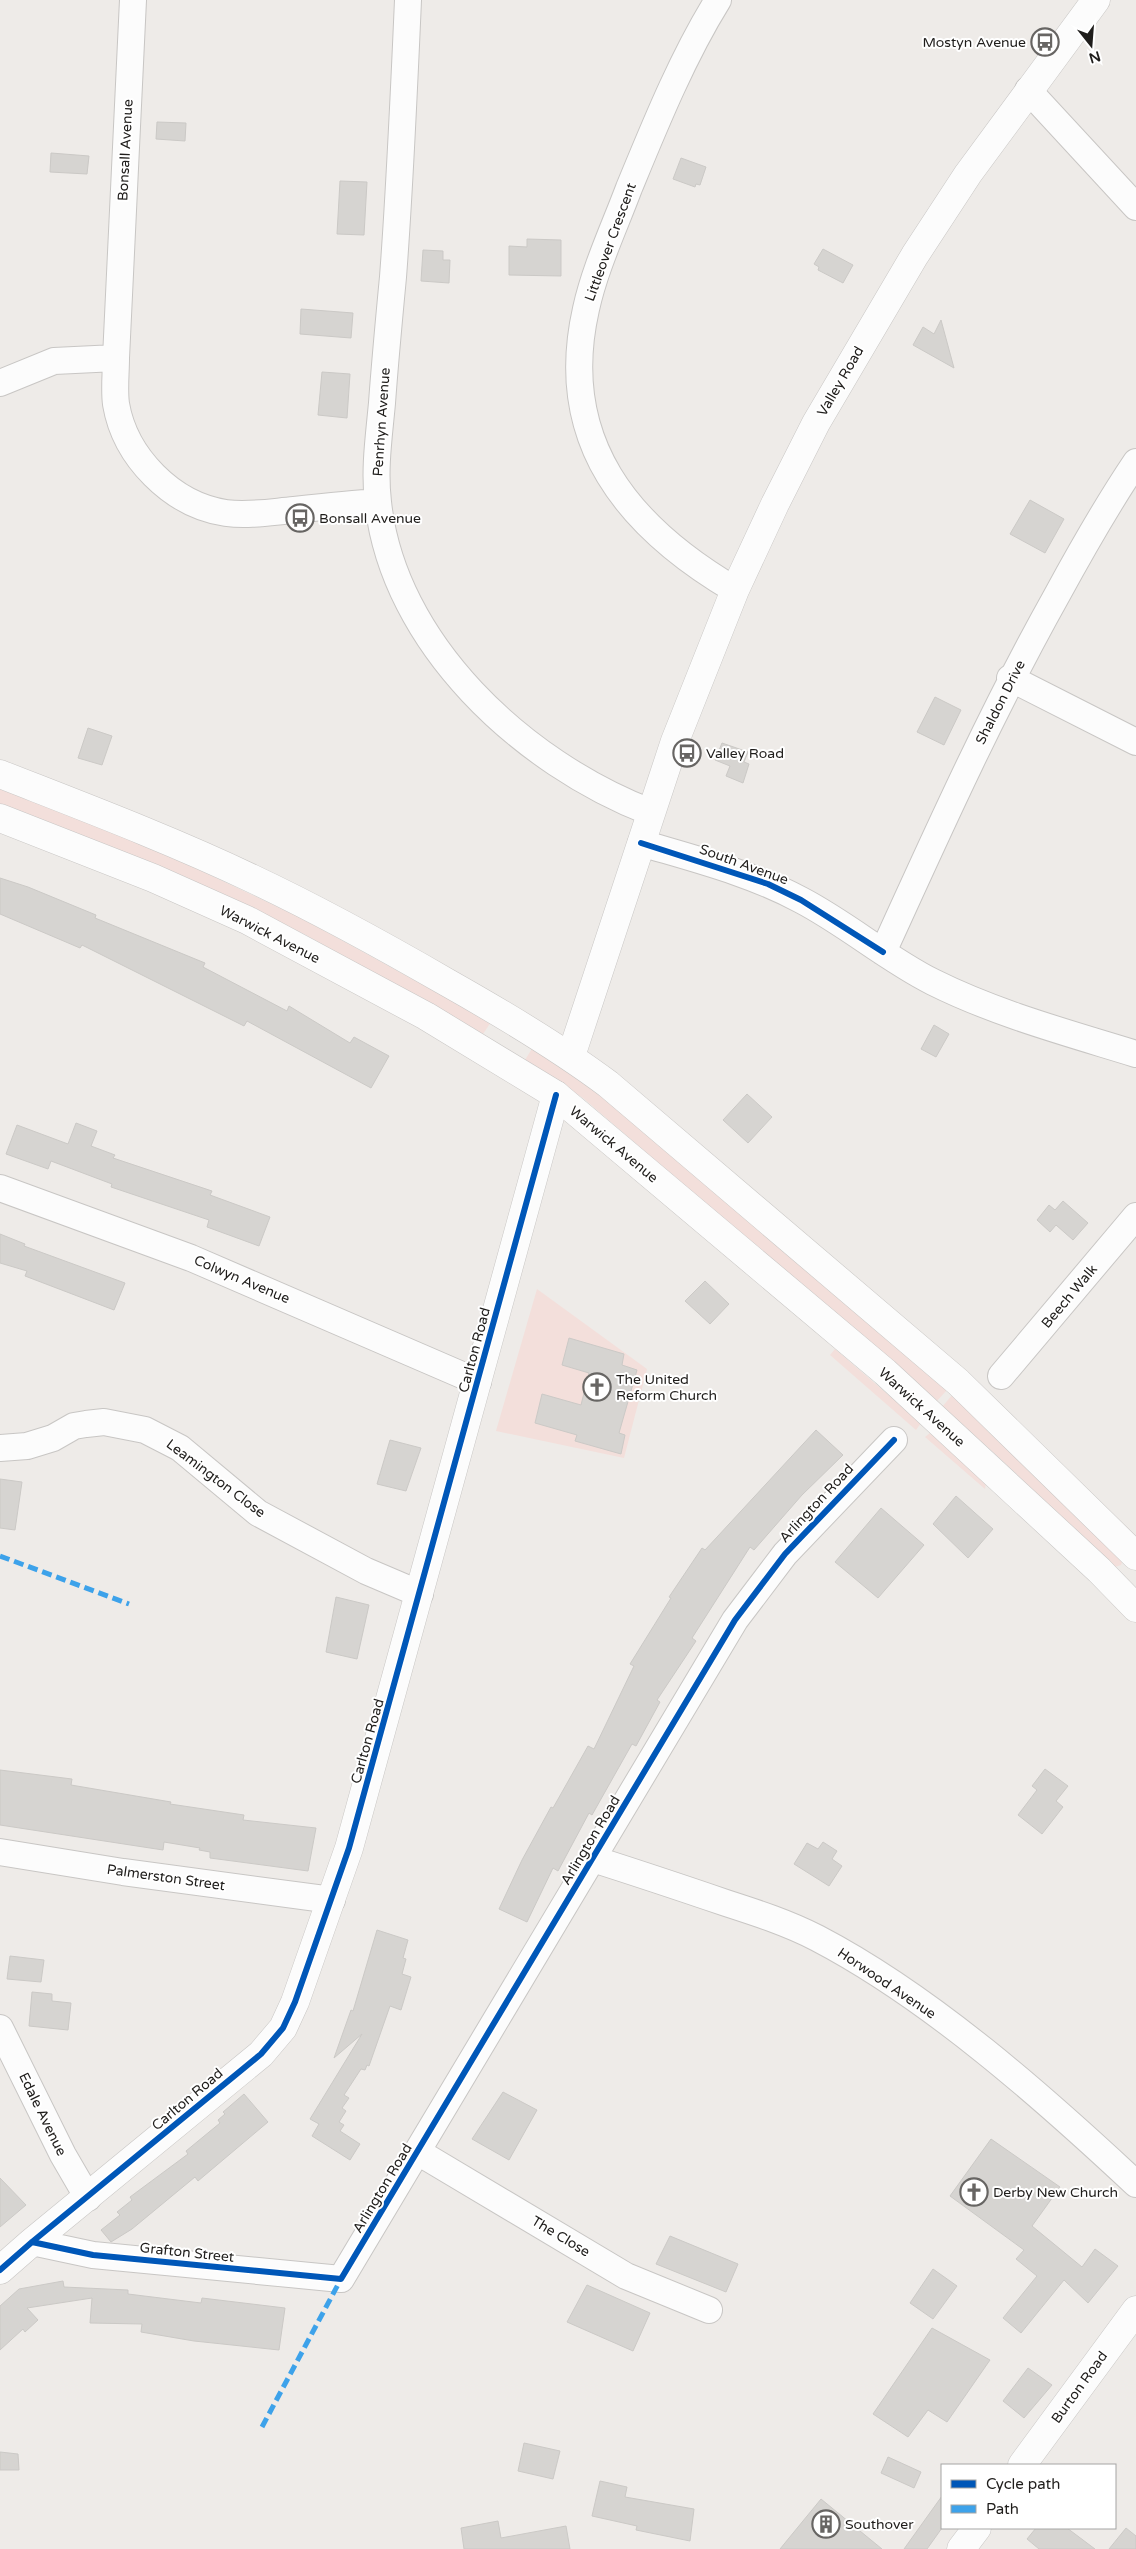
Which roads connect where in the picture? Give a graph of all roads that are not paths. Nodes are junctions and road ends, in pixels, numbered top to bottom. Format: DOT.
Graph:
graph roads {
  1 [pos="133,0"];
  2 [pos="408,0"];
  3 [pos="718,0"];
  4 [pos="1096,0"];
  5 [pos="1028,90"];
  6 [pos="1136,207"];
  7 [pos="116,358"];
  8 [pos="0,383"];
  9 [pos="1136,462"];
  10 [pos="378,502"];
  11 [pos="736,590"];
  12 [pos="1010,678"];
  13 [pos="1136,742"];
  14 [pos="0,774"];
  15 [pos="650,812"];
  16 [pos="0,818"];
  17 [pos="641,843"];
  18 [pos="884,952"];
  19 [pos="1136,1054"];
  20 [pos="571,1056"];
  21 [pos="556,1095"];
  22 [pos="0,1188"];
  23 [pos="1136,1216"];
  24 [pos="1001,1376"];
  25 [pos="478,1382"];
  26 [pos="894,1440"];
  27 [pos="0,1448"];
  28 [pos="1136,1556"];
  29 [pos="420,1594"];
  30 [pos="1136,1608"];
  31 [pos="0,1852"];
  32 [pos="593,1859"];
  33 [pos="332,1900"];
  34 [pos="0,2028"];
  35 [pos="418,2152"];
  36 [pos="1136,2184"];
  37 [pos="88,2198"];
  38 [pos="32,2242"];
  39 [pos="0,2270"];
  40 [pos="341,2279"];
  41 [pos="709,2310"];
  42 [pos="1136,2310"];
  43 [pos="1023,2464"];
  44 [pos="976,2529"];
  45 [pos="961,2549"];
  1 -- 7 [label="street, Bonsall Avenue"];
  2 -- 10 [label="street, Penrhyn Avenue"];
  3 -- 11 [label="street, Littleover Crescent"];
  4 -- 5 [label="main road, Valley Road"];
  5 -- 6 [label="street"];
  5 -- 11 [label="main road, Valley Road"];
  7 -- 8 [label="street"];
  7 -- 10 [label="street, Bonsall Avenue"];
  9 -- 12 [label="street, Shaldon Drive"];
  10 -- 15 [label="street, Penrhyn Avenue"];
  11 -- 15 [label="main road, Valley Road"];
  12 -- 13 [label="street"];
  12 -- 18 [label="street, Shaldon Drive"];
  14 -- 20 [label="main road"];
  15 -- 17 [label="main road, Valley Road"];
  16 -- 21 [label="main road, Warwick Avenue"];
  17 -- 18 [label="street, South Avenue"];
  17 -- 20 [label="main road, Valley Road"];
  18 -- 19 [label="street, South Avenue"];
  20 -- 28 [label="main road"];
  21 -- 25 [label="main road, Carlton Road"];
  21 -- 30 [label="main road, Warwick Avenue"];
  22 -- 25 [label="street, Colwyn Avenue"];
  23 -- 24 [label="street, Beech Walk"];
  25 -- 29 [label="main road, Carlton Road"];
  26 -- 32 [label="street, Arlington Road"];
  27 -- 29 [label="street, Leamington Close"];
  29 -- 33 [label="main road, Carlton Road"];
  31 -- 33 [label="street, Palmerston Street"];
  32 -- 35 [label="street, Arlington Road"];
  32 -- 36 [label="street, Horwood Avenue"];
  33 -- 37 [label="main road, Carlton Road"];
  34 -- 37 [label="street, Edale Avenue"];
  35 -- 40 [label="street, Arlington Road"];
  35 -- 41 [label="street, The Close"];
  37 -- 38 [label="main road, Carlton Road"];
  38 -- 39 [label="main road, Carlton Road"];
  38 -- 40 [label="street, Grafton Street"];
  42 -- 43 [label="main road, Burton Road"];
  44 -- 45 [label="main road"];
}
